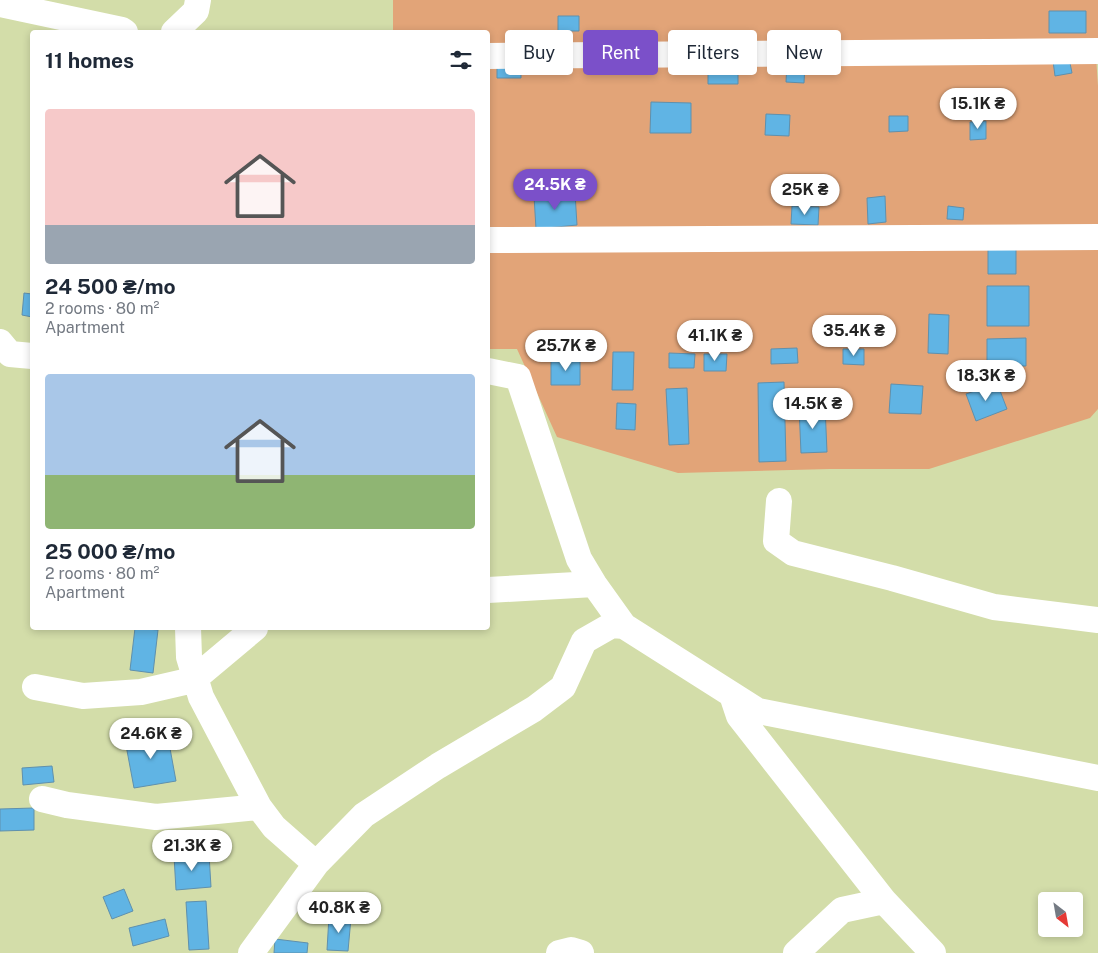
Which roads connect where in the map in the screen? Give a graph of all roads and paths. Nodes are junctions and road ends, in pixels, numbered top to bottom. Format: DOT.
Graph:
graph roads {
  1 [pos="198,0"];
  2 [pos="0,4"];
  3 [pos="122,30"];
  4 [pos="176,30"];
  5 [pos="1098,51"];
  6 [pos="490,56"];
  7 [pos="1098,237"];
  8 [pos="490,240"];
  9 [pos="0,342"];
  10 [pos="30,356"];
  11 [pos="490,371"];
  12 [pos="779,500"];
  13 [pos="594,584"];
  14 [pos="490,590"];
  15 [pos="1098,620"];
  16 [pos="624,626"];
  17 [pos="188,630"];
  18 [pos="253,630"];
  19 [pos="195,678"];
  20 [pos="35,686"];
  21 [pos="732,695"];
  22 [pos="1098,778"];
  23 [pos="42,799"];
  24 [pos="259,807"];
  25 [pos="316,864"];
  26 [pos="884,901"];
  27 [pos="251,953"];
  28 [pos="559,953"];
  29 [pos="580,953"];
  30 [pos="796,953"];
  31 [pos="933,953"];
  1 -- 4 [label="street"];
  2 -- 3 [label="street"];
  5 -- 6 [label="street"];
  7 -- 8 [label="street"];
  9 -- 10 [label="street"];
  11 -- 13 [label="street"];
  12 -- 15 [label="street"];
  13 -- 14 [label="street"];
  13 -- 16 [label="street"];
  16 -- 21 [label="street"];
  16 -- 25 [label="street"];
  17 -- 19 [label="street"];
  18 -- 19 [label="street"];
  19 -- 20 [label="street"];
  19 -- 24 [label="street"];
  21 -- 22 [label="street"];
  21 -- 26 [label="street"];
  23 -- 24 [label="street"];
  24 -- 25 [label="street"];
  25 -- 27 [label="street"];
  26 -- 30 [label="street"];
  26 -- 31 [label="street"];
  28 -- 29 [label="street"];
}
